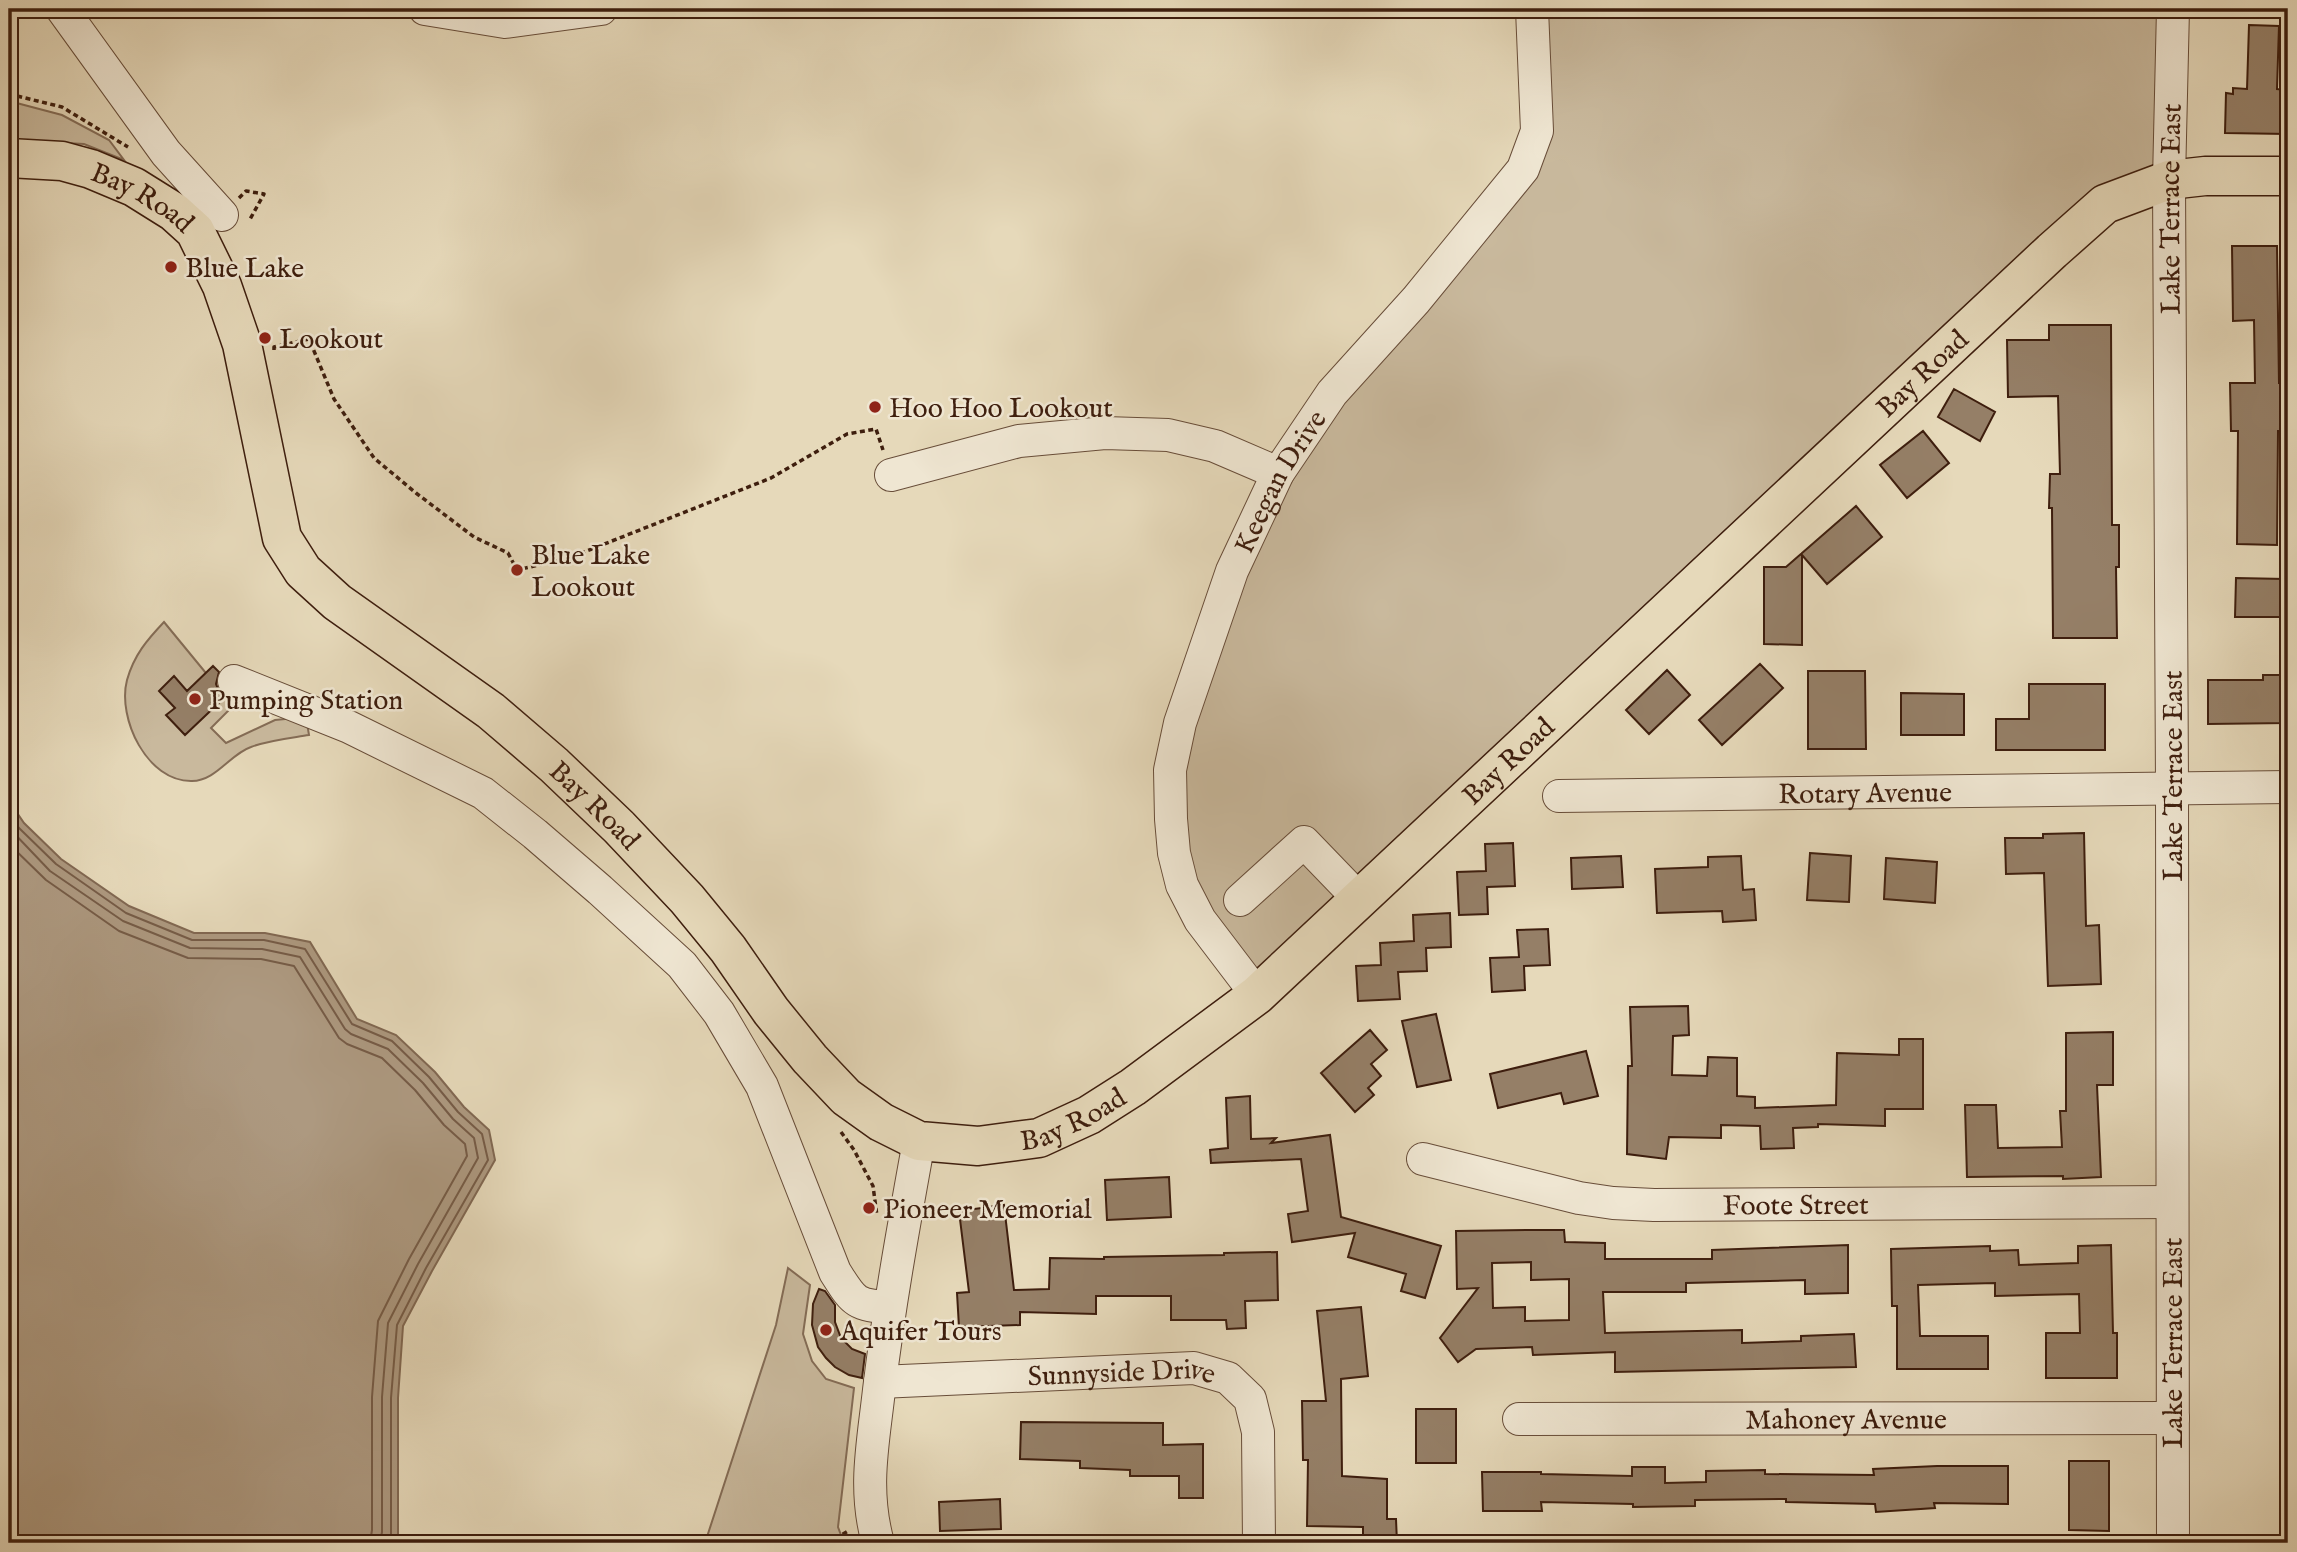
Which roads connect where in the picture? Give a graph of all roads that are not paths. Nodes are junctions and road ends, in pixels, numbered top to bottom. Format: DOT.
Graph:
graph roads {
  1 [pos="62,9"];
  2 [pos="425,9"];
  3 [pos="601,9"];
  4 [pos="1532,9"];
  5 [pos="2173,9"];
  6 [pos="9,158"];
  7 [pos="2288,176"];
  8 [pos="2169,180"];
  9 [pos="233,222"];
  10 [pos="1278,473"];
  11 [pos="891,475"];
  12 [pos="234,681"];
  13 [pos="2288,787"];
  14 [pos="2172,788"];
  15 [pos="1559,796"];
  16 [pos="1359,899"];
  17 [pos="1240,900"];
  18 [pos="1257,995"];
  19 [pos="919,1141"];
  20 [pos="1423,1158"];
  21 [pos="2172,1202"];
  22 [pos="890,1307"];
  23 [pos="880,1382"];
  24 [pos="2172,1418"];
  25 [pos="1519,1419"];
  26 [pos="878,1543"];
  27 [pos="1259,1543"];
  28 [pos="2173,1543"];
  1 -- 9 [label="street"];
  2 -- 3 [label="street"];
  4 -- 10 [label="street, Keegan Drive"];
  5 -- 8 [label="street, Lake Terrace East"];
  6 -- 19 [label="main road, Bay Road"];
  7 -- 8 [label="main road, Bay Road"];
  8 -- 14 [label="street, Lake Terrace East"];
  8 -- 16 [label="main road, Bay Road"];
  10 -- 11 [label="street"];
  10 -- 18 [label="street, Keegan Drive"];
  12 -- 22 [label="street"];
  13 -- 14 [label="street, Rotary Avenue"];
  14 -- 15 [label="street, Rotary Avenue"];
  14 -- 21 [label="street, Lake Terrace East"];
  16 -- 17 [label="street"];
  16 -- 18 [label="main road, Bay Road"];
  18 -- 19 [label="main road, Bay Road"];
  19 -- 22 [label="street"];
  20 -- 21 [label="street, Foote Street"];
  21 -- 24 [label="street, Lake Terrace East"];
  22 -- 23 [label="street"];
  23 -- 26 [label="street"];
  23 -- 27 [label="street, Sunnyside Drive"];
  24 -- 25 [label="street, Mahoney Avenue"];
  24 -- 28 [label="street, Lake Terrace East"];
}
